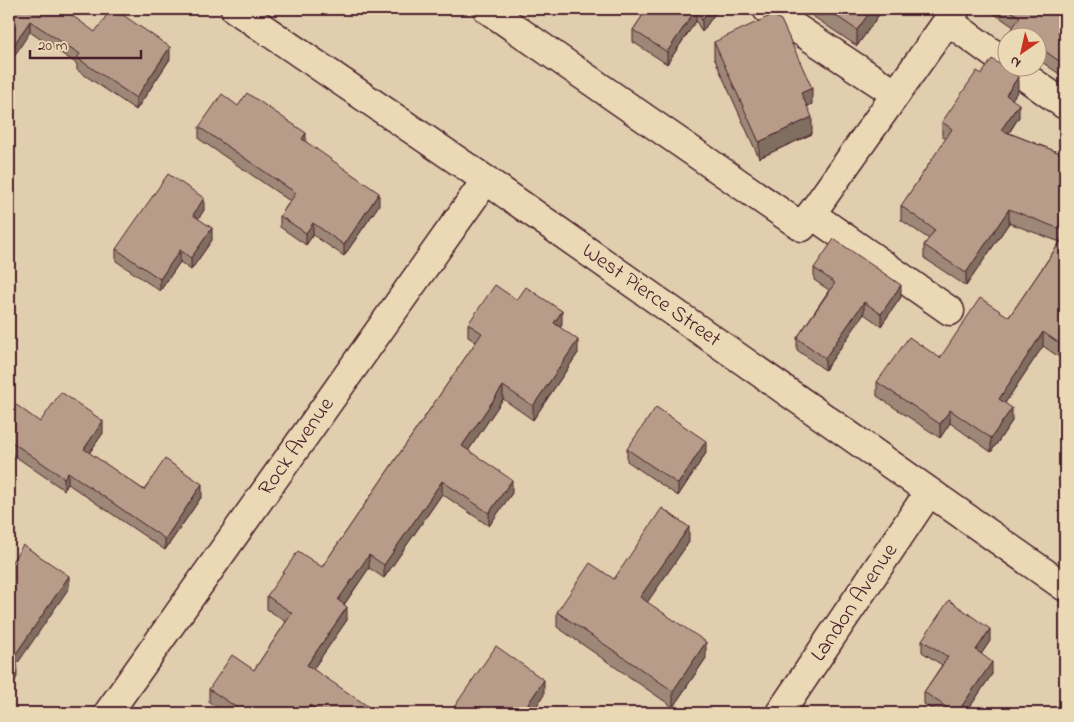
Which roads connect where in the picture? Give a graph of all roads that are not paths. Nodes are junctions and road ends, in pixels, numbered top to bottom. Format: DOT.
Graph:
graph roads {
  1 [pos="235,9"];
  2 [pos="487,9"];
  3 [pos="767,9"];
  4 [pos="952,15"];
  5 [pos="996,54"];
  6 [pos="1027,78"];
  7 [pos="896,94"];
  8 [pos="1065,105"];
  9 [pos="486,180"];
  10 [pos="811,214"];
  11 [pos="950,311"];
  12 [pos="930,492"];
  13 [pos="1065,587"];
  14 [pos="108,713"];
  15 [pos="780,713"];
  1 -- 9 [label="street, West Pierce Street"];
  2 -- 10 [label="street"];
  3 -- 7 [label="street"];
  4 -- 5 [label="street"];
  4 -- 7 [label="street"];
  6 -- 8 [label="street"];
  7 -- 10 [label="street"];
  9 -- 12 [label="street, West Pierce Street"];
  9 -- 14 [label="street, Rock Avenue"];
  10 -- 11 [label="street"];
  12 -- 13 [label="street, West Pierce Street"];
  12 -- 15 [label="street, Landon Avenue"];
}
